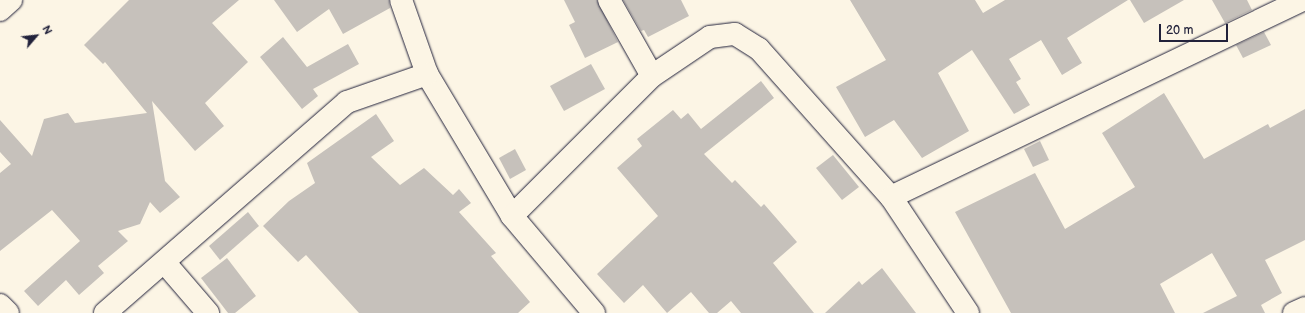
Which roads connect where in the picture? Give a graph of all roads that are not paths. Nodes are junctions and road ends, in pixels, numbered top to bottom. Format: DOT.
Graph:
graph roads {
  1 [pos="11,0"];
  2 [pos="401,0"];
  3 [pos="609,0"];
  4 [pos="1302,0"];
  5 [pos="0,10"];
  6 [pos="426,74"];
  7 [pos="652,76"];
  8 [pos="891,197"];
  9 [pos="512,216"];
  10 [pos="165,263"];
  11 [pos="0,305"];
  12 [pos="1305,308"];
  13 [pos="8,313"];
  14 [pos="105,313"];
  15 [pos="208,313"];
  16 [pos="594,313"];
  17 [pos="968,313"];
  18 [pos="1294,313"];
  1 -- 5 [label="street"];
  2 -- 6 [label="street"];
  3 -- 7 [label="street"];
  4 -- 8 [label="street"];
  6 -- 9 [label="street"];
  6 -- 10 [label="street"];
  7 -- 8 [label="street"];
  7 -- 9 [label="street"];
  8 -- 17 [label="street"];
  9 -- 16 [label="street"];
  10 -- 14 [label="street"];
  10 -- 15 [label="street"];
  11 -- 13 [label="street"];
  12 -- 18 [label="street"];
}
